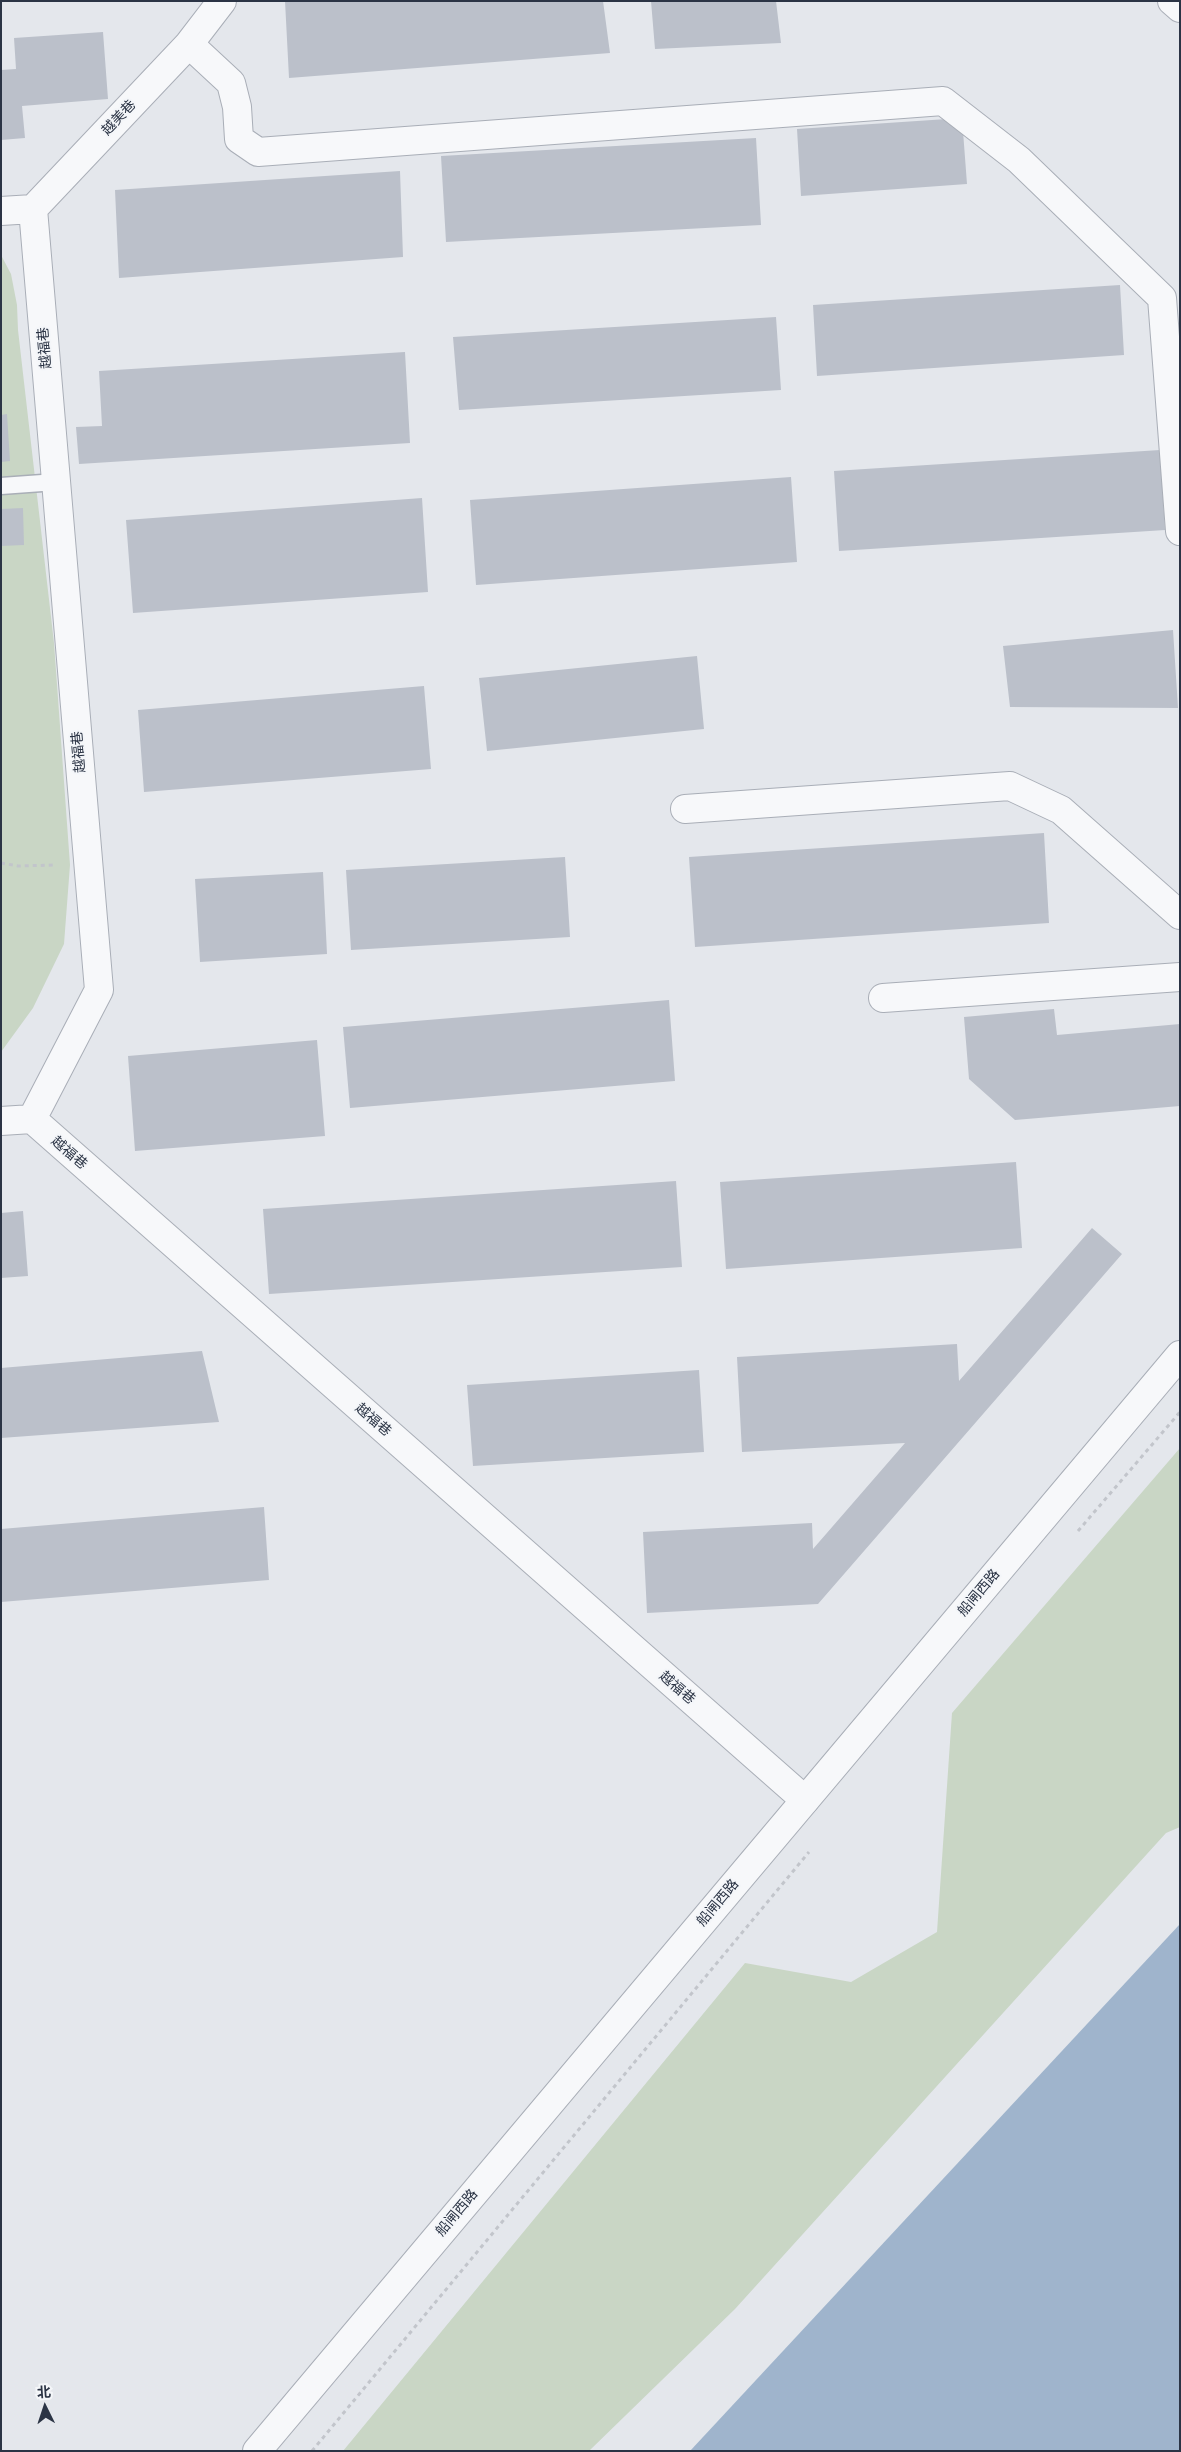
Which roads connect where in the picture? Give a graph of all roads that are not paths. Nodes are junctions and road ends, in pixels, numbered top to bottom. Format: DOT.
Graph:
graph roads {
  1 [pos="222,1"];
  2 [pos="1172,1"];
  3 [pos="1180,8"];
  4 [pos="189,44"];
  5 [pos="33,209"];
  6 [pos="1,211"];
  7 [pos="56,482"];
  8 [pos="1,486"];
  9 [pos="1180,531"];
  10 [pos="685,809"];
  11 [pos="1180,915"];
  12 [pos="1180,977"];
  13 [pos="883,998"];
  14 [pos="32,1120"];
  15 [pos="1,1121"];
  16 [pos="1180,1356"];
  17 [pos="805,1800"];
  18 [pos="257,2451"];
  1 -- 4 [label="street, 越美巷"];
  2 -- 3 [label="street"];
  4 -- 5 [label="street, 越美巷"];
  4 -- 9 [label="street"];
  5 -- 6 [label="street"];
  5 -- 7 [label="street, 越福巷"];
  7 -- 8 [label="lane"];
  7 -- 14 [label="street, 越福巷"];
  10 -- 11 [label="street"];
  12 -- 13 [label="street"];
  14 -- 15 [label="street"];
  14 -- 17 [label="street, 越福巷"];
  16 -- 17 [label="street, 船闸西路"];
  17 -- 18 [label="street, 船闸西路"];
}
